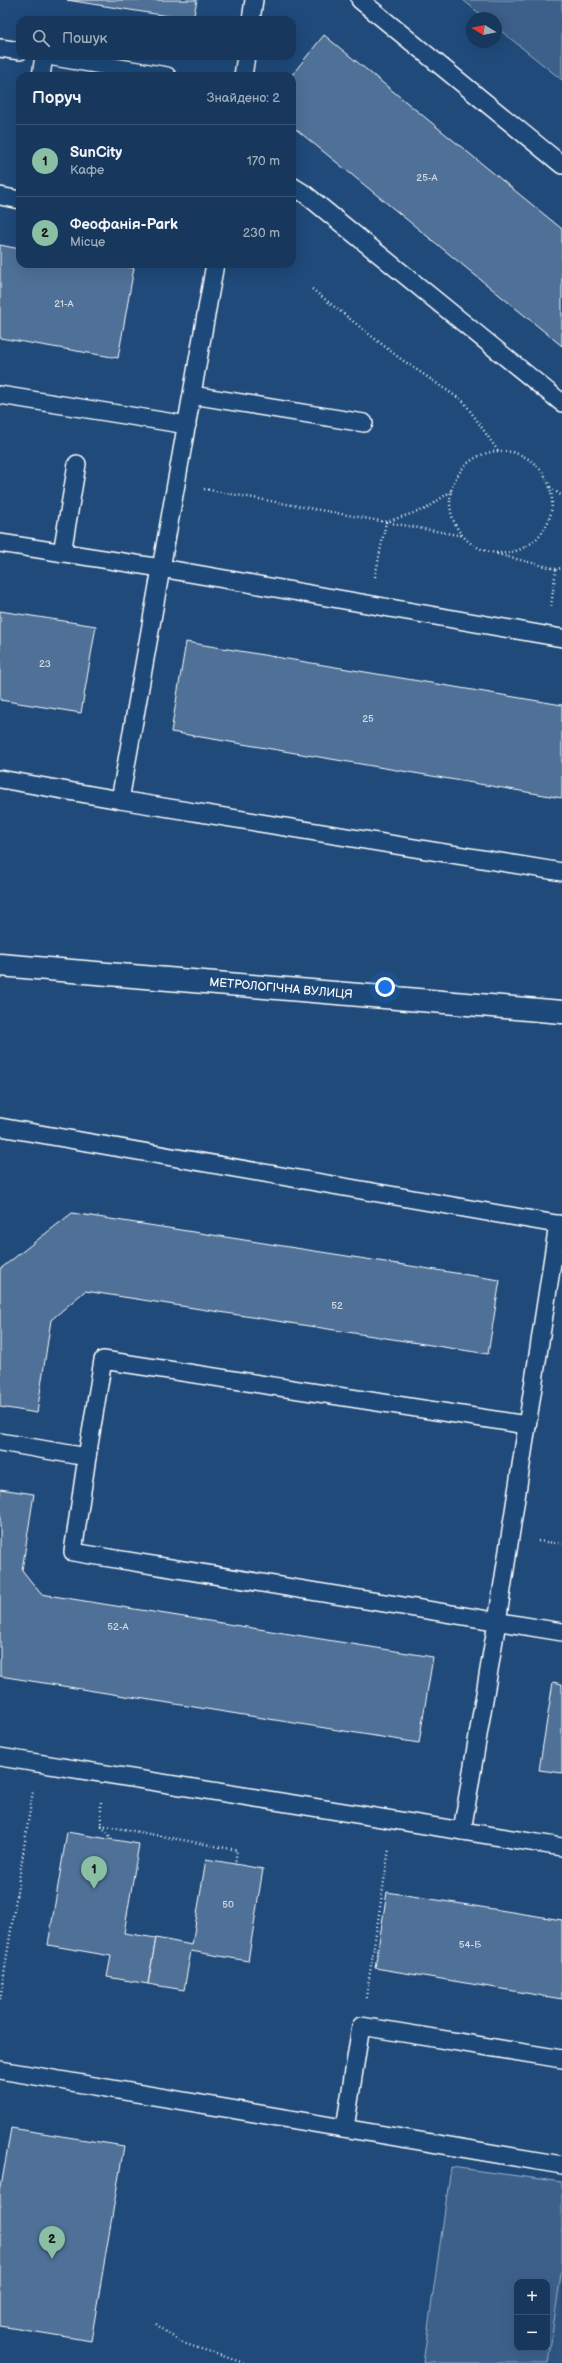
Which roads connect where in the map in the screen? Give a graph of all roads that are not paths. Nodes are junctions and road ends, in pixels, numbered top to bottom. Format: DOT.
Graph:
graph roads {
  1 [pos="254,0"];
  2 [pos="360,0"];
  3 [pos="252,16"];
  4 [pos="0,48"];
  5 [pos="16,50"];
  6 [pos="43,60"];
  7 [pos="69,60"];
  8 [pos="245,60"];
  9 [pos="42,72"];
  10 [pos="133,72"];
  11 [pos="244,72"];
  12 [pos="562,165"];
  13 [pos="296,188"];
  14 [pos="0,196"];
  15 [pos="16,199"];
  16 [pos="214,268"];
  17 [pos="0,395"];
  18 [pos="192,395"];
  19 [pos="562,403"];
  20 [pos="364,423"];
  21 [pos="187,425"];
  22 [pos="77,464"];
  23 [pos="0,543"];
  24 [pos="62,553"];
  25 [pos="161,568"];
  26 [pos="554,637"];
  27 [pos="0,779"];
  28 [pos="120,800"];
  29 [pos="562,872"];
  30 [pos="0,965"];
  31 [pos="562,1012"];
  32 [pos="0,1127"];
  33 [pos="560,1225"];
  34 [pos="527,1426"];
  35 [pos="0,1442"];
  36 [pos="87,1457"];
  37 [pos="497,1622"];
  38 [pos="562,1632"];
  39 [pos="0,1757"];
  40 [pos="462,1831"];
  41 [pos="562,1847"];
  42 [pos="562,2058"];
  43 [pos="0,2070"];
  44 [pos="345,2128"];
  45 [pos="562,2165"];
  1 -- 3 [label="lane"];
  2 -- 12 [label="lane"];
  4 -- 5 [label="lane"];
  6 -- 9 [label="lane"];
  7 -- 10 [label="lane"];
  8 -- 11 [label="lane"];
  13 -- 19 [label="lane"];
  14 -- 15 [label="lane"];
  16 -- 18 [label="lane"];
  17 -- 21 [label="lane"];
  18 -- 20 [label="lane"];
  18 -- 21 [label="lane"];
  21 -- 25 [label="lane"];
  22 -- 24 [label="lane"];
  23 -- 24 [label="lane"];
  24 -- 25 [label="lane"];
  25 -- 26 [label="lane"];
  25 -- 28 [label="lane"];
  27 -- 28 [label="lane"];
  28 -- 29 [label="lane"];
  30 -- 31 [label="street, МЕТРОЛОГІЧНА ВУЛИЦЯ"];
  32 -- 33 [label="lane"];
  33 -- 34 [label="lane"];
  34 -- 36 [label="lane"];
  34 -- 37 [label="lane"];
  35 -- 36 [label="lane"];
  36 -- 37 [label="lane"];
  37 -- 38 [label="lane"];
  37 -- 40 [label="lane"];
  39 -- 40 [label="lane"];
  40 -- 41 [label="lane"];
  42 -- 44 [label="lane"];
  43 -- 44 [label="lane"];
  44 -- 45 [label="lane"];
}
